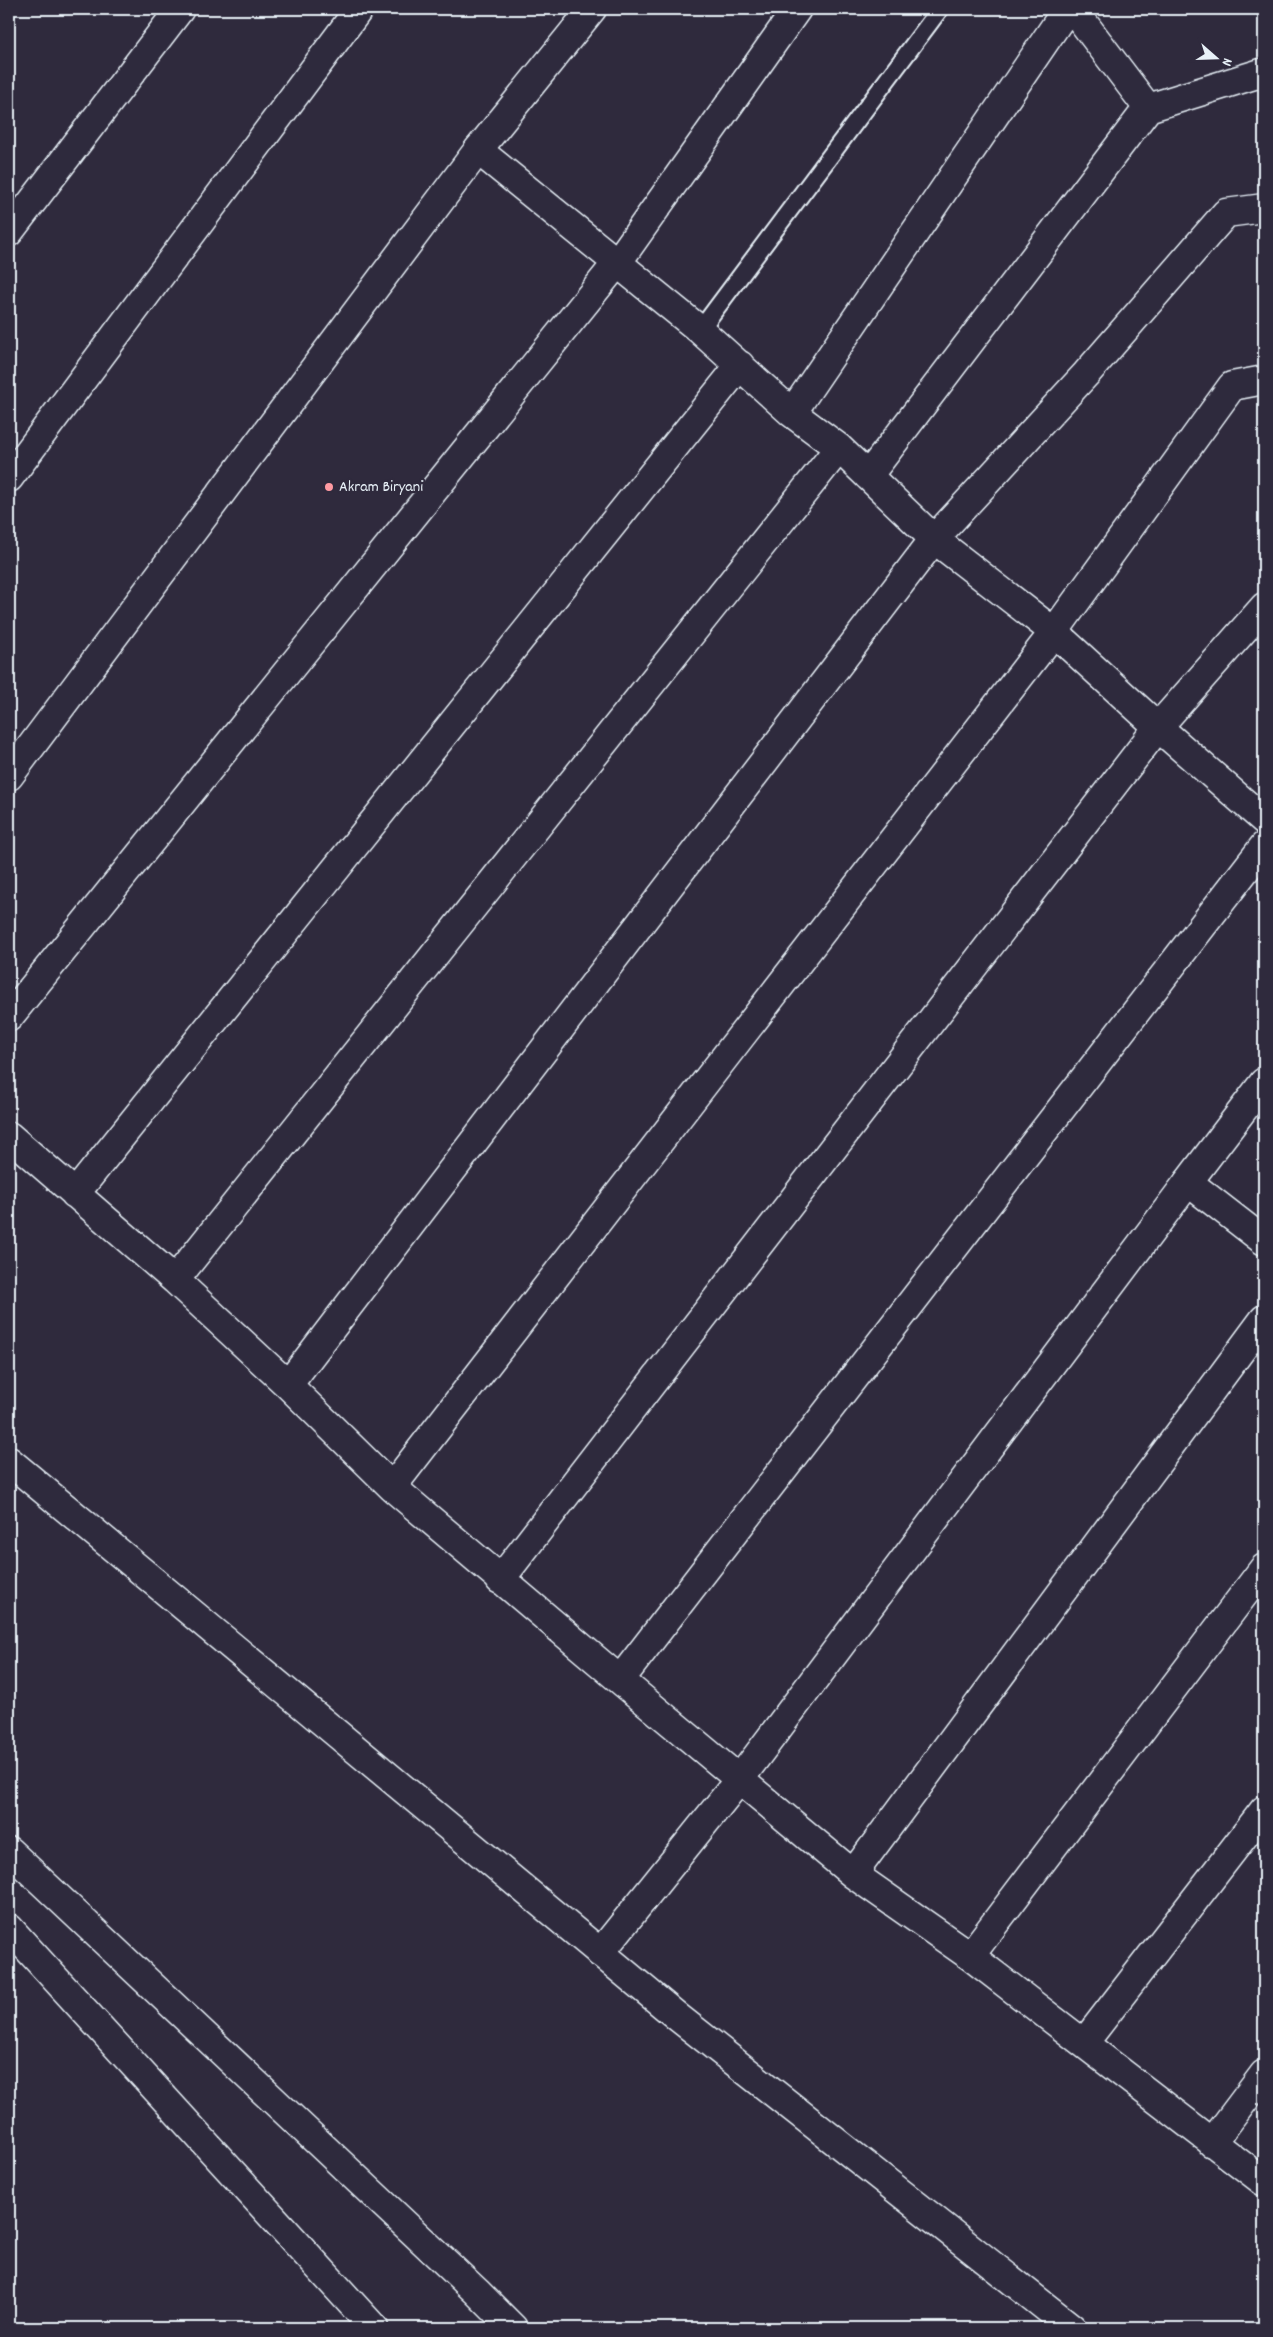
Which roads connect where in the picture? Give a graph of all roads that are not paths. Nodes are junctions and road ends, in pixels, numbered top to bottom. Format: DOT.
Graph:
graph roads {
  1 [pos="180,9"];
  2 [pos="359,9"];
  3 [pos="592,9"];
  4 [pos="797,9"];
  5 [pos="940,9"];
  6 [pos="1067,9"];
  7 [pos="1073,9"];
  8 [pos="1264,72"];
  9 [pos="1148,108"];
  10 [pos="478,150"];
  11 [pos="1264,208"];
  12 [pos="9,232"];
  13 [pos="618,263"];
  14 [pos="700,330"];
  15 [pos="740,365"];
  16 [pos="1264,380"];
  17 [pos="792,413"];
  18 [pos="839,448"];
  19 [pos="868,476"];
  20 [pos="9,478"];
  21 [pos="934,539"];
  22 [pos="1264,607"];
  23 [pos="1054,632"];
  24 [pos="1158,727"];
  25 [pos="9,776"];
  26 [pos="1264,820"];
  27 [pos="1264,846"];
  28 [pos="9,1017"];
  29 [pos="1264,1082"];
  30 [pos="9,1136"];
  31 [pos="1188,1182"];
  32 [pos="76,1194"];
  33 [pos="1264,1241"];
  34 [pos="175,1280"];
  35 [pos="1264,1319"];
  36 [pos="288,1385"];
  37 [pos="9,1461"];
  38 [pos="392,1487"];
  39 [pos="1264,1568"];
  40 [pos="500,1580"];
  41 [pos="620,1680"];
  42 [pos="739,1780"];
  43 [pos="1264,1810"];
  44 [pos="9,1851"];
  45 [pos="853,1874"];
  46 [pos="9,1928"];
  47 [pos="600,1953"];
  48 [pos="970,1956"];
  49 [pos="1084,2043"];
  50 [pos="1264,2074"];
  51 [pos="1212,2143"];
  52 [pos="1264,2182"];
  53 [pos="374,2328"];
  54 [pos="513,2328"];
  55 [pos="1072,2328"];
  1 -- 12 [label="street"];
  2 -- 20 [label="street"];
  3 -- 10 [label="street"];
  4 -- 13 [label="street"];
  5 -- 14 [label="lane"];
  6 -- 17 [label="street"];
  7 -- 9 [label="street"];
  8 -- 9 [label="street"];
  9 -- 19 [label="street"];
  10 -- 13 [label="street"];
  10 -- 25 [label="street"];
  11 -- 21 [label="street"];
  13 -- 14 [label="street"];
  13 -- 28 [label="street"];
  14 -- 15 [label="street"];
  15 -- 17 [label="street"];
  15 -- 32 [label="street"];
  16 -- 23 [label="street"];
  17 -- 18 [label="street"];
  18 -- 19 [label="street"];
  18 -- 34 [label="street"];
  19 -- 21 [label="street"];
  21 -- 23 [label="street"];
  21 -- 36 [label="street"];
  22 -- 24 [label="street"];
  23 -- 24 [label="street"];
  23 -- 38 [label="street"];
  24 -- 26 [label="street"];
  24 -- 40 [label="street"];
  27 -- 41 [label="street"];
  29 -- 31 [label="street"];
  30 -- 32 [label="street"];
  31 -- 33 [label="street"];
  31 -- 42 [label="street"];
  32 -- 34 [label="street"];
  34 -- 36 [label="street"];
  35 -- 45 [label="street"];
  36 -- 38 [label="street"];
  37 -- 47 [label="street"];
  38 -- 40 [label="street"];
  39 -- 48 [label="street"];
  40 -- 41 [label="street"];
  41 -- 42 [label="street"];
  42 -- 45 [label="street"];
  42 -- 47 [label="street"];
  43 -- 49 [label="street"];
  44 -- 54 [label="street"];
  45 -- 48 [label="street"];
  46 -- 53 [label="street"];
  47 -- 55 [label="street"];
  48 -- 49 [label="street"];
  49 -- 51 [label="street"];
  50 -- 51 [label="street"];
  51 -- 52 [label="street"];
}
